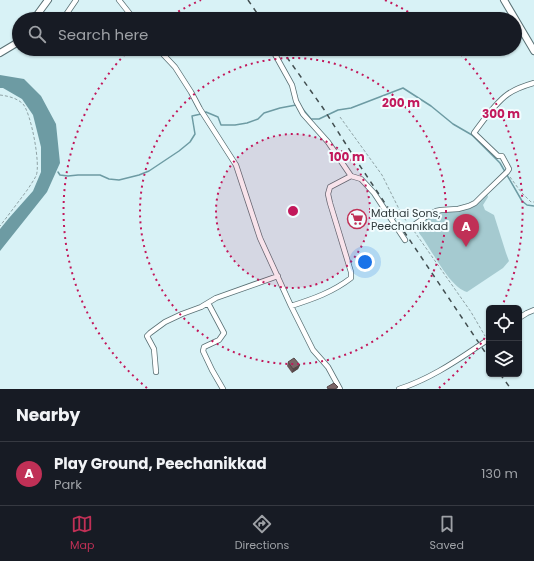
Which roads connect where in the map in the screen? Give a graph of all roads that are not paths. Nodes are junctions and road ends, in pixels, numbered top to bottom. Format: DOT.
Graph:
graph roads {
  1 [pos="48,0"];
  2 [pos="76,0"];
  3 [pos="119,0"];
  4 [pos="504,0"];
  5 [pos="39,12"];
  6 [pos="68,12"];
  7 [pos="128,12"];
  8 [pos="511,12"];
  9 [pos="522,31"];
  10 [pos="12,47"];
  11 [pos="534,51"];
  12 [pos="0,53"];
  13 [pos="165,56"];
  14 [pos="276,56"];
  15 [pos="534,83"];
  16 [pos="351,176"];
  17 [pos="410,227"];
  18 [pos="405,240"];
  19 [pos="278,276"];
  20 [pos="208,303"];
  21 [pos="291,306"];
  22 [pos="534,310"];
  23 [pos="522,316"];
  24 [pos="486,341"];
  25 [pos="156,372"];
  26 [pos="223,389"];
  27 [pos="340,389"];
  28 [pos="399,389"];
  1 -- 5 [label="main road"];
  2 -- 6 [label="street"];
  3 -- 7 [label="street"];
  4 -- 8 [label="main road"];
  9 -- 11 [label="main road"];
  10 -- 12 [label="main road"];
  13 -- 19 [label="street"];
  14 -- 16 [label="street"];
  15 -- 17 [label="street"];
  16 -- 18 [label="street"];
  16 -- 21 [label="street"];
  19 -- 20 [label="street"];
  19 -- 21 [label="street"];
  20 -- 25 [label="street"];
  20 -- 26 [label="street"];
  21 -- 27 [label="street"];
  22 -- 23 [label="street"];
  24 -- 28 [label="street, bridge"];
}
